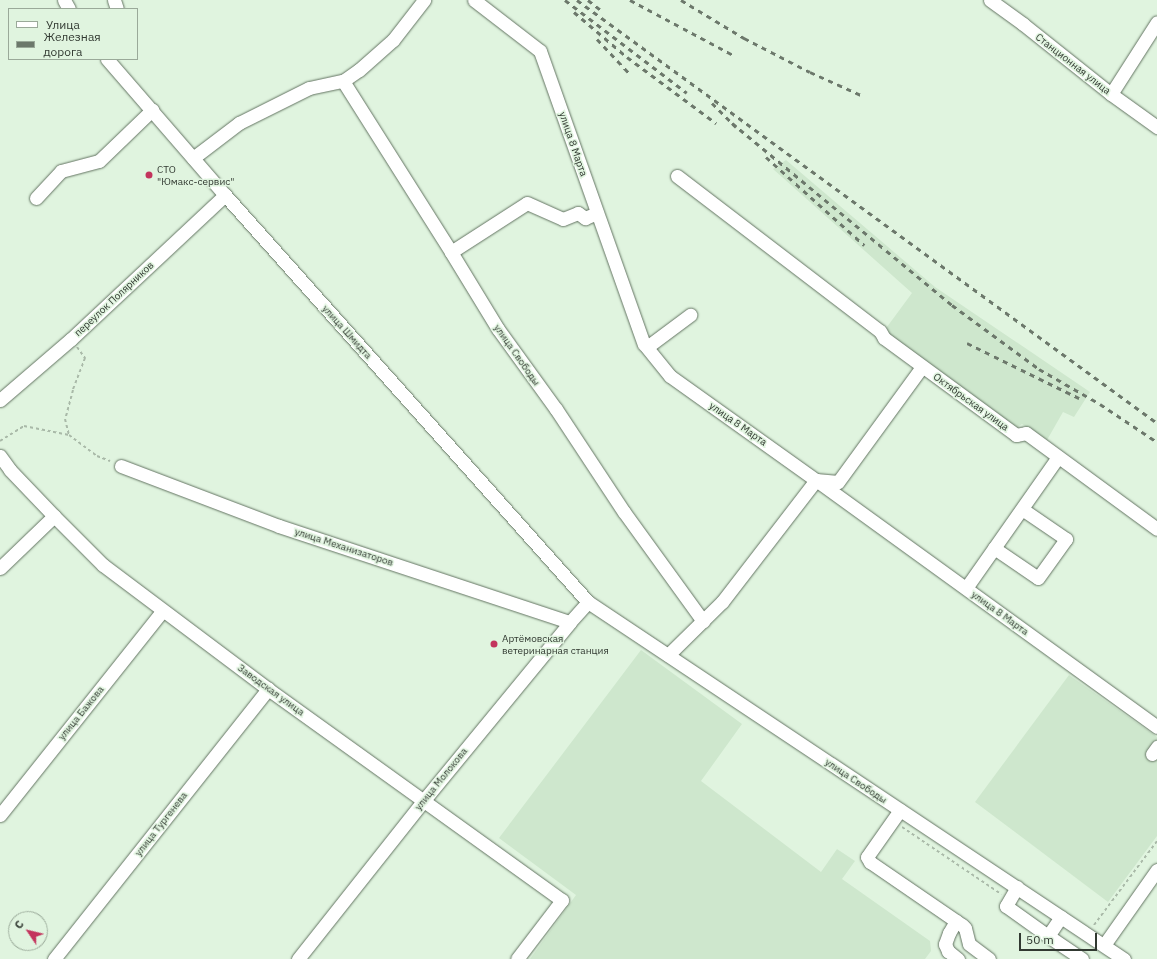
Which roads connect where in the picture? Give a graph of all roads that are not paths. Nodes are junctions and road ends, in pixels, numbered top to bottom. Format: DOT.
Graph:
graph roads {
  1 [pos="424,0"];
  2 [pos="474,0"];
  3 [pos="990,0"];
  4 [pos="1157,22"];
  5 [pos="108,60"];
  6 [pos="343,81"];
  7 [pos="1111,94"];
  8 [pos="152,110"];
  9 [pos="1157,127"];
  10 [pos="193,158"];
  11 [pos="677,176"];
  12 [pos="225,195"];
  13 [pos="36,198"];
  14 [pos="597,213"];
  15 [pos="452,252"];
  16 [pos="690,314"];
  17 [pos="647,347"];
  18 [pos="922,367"];
  19 [pos="0,400"];
  20 [pos="0,456"];
  21 [pos="1058,457"];
  22 [pos="121,466"];
  23 [pos="816,480"];
  24 [pos="1022,509"];
  25 [pos="54,516"];
  26 [pos="1157,529"];
  27 [pos="994,548"];
  28 [pos="0,568"];
  29 [pos="966,588"];
  30 [pos="588,602"];
  31 [pos="162,611"];
  32 [pos="703,621"];
  33 [pos="570,622"];
  34 [pos="668,655"];
  35 [pos="268,689"];
  36 [pos="1157,727"];
  37 [pos="424,800"];
  38 [pos="900,810"];
  39 [pos="0,815"];
  40 [pos="1157,870"];
  41 [pos="1017,887"];
  42 [pos="1061,917"];
  43 [pos="956,921"];
  44 [pos="1048,936"];
  45 [pos="1104,945"];
  46 [pos="54,959"];
  47 [pos="298,959"];
  48 [pos="517,959"];
  49 [pos="958,959"];
  50 [pos="989,959"];
  51 [pos="1082,959"];
  52 [pos="1124,959"];
  1 -- 6 [label="street"];
  2 -- 14 [label="street, улица 8 Марта"];
  3 -- 7 [label="street, Станционная улица"];
  4 -- 7 [label="street"];
  5 -- 8 [label="street, улица Шмидта"];
  6 -- 10 [label="street"];
  6 -- 15 [label="street, улица Свободы"];
  7 -- 9 [label="street, Станционная улица"];
  8 -- 10 [label="street, улица Шмидта"];
  8 -- 13 [label="street"];
  10 -- 12 [label="street, улица Шмидта"];
  11 -- 18 [label="street, Октябрьская улица"];
  12 -- 19 [label="street, переулок Полярников"];
  12 -- 30 [label="street, улица Шмидта"];
  14 -- 15 [label="street"];
  14 -- 17 [label="street, улица 8 Марта"];
  15 -- 32 [label="street, улица Свободы"];
  16 -- 17 [label="street"];
  17 -- 23 [label="street, улица 8 Марта"];
  18 -- 21 [label="street, Октябрьская улица"];
  18 -- 23 [label="street"];
  20 -- 25 [label="street, Заводская улица"];
  21 -- 24 [label="street"];
  21 -- 26 [label="street, Октябрьская улица"];
  22 -- 33 [label="street, улица Механизаторов"];
  23 -- 29 [label="street, улица 8 Марта"];
  23 -- 32 [label="street"];
  24 -- 27 [label="street"];
  24 -- 27 [label="street"];
  25 -- 28 [label="street"];
  25 -- 31 [label="street, Заводская улица"];
  27 -- 29 [label="street"];
  29 -- 36 [label="street, улица 8 Марта"];
  30 -- 33 [label="street, улица Молокова"];
  30 -- 34 [label="street, улица Свободы"];
  31 -- 35 [label="street, Заводская улица"];
  31 -- 39 [label="street, улица Бажова"];
  32 -- 34 [label="street"];
  33 -- 37 [label="street, улица Молокова"];
  34 -- 38 [label="street, улица Свободы"];
  35 -- 37 [label="street, Заводская улица"];
  35 -- 46 [label="street, улица Тургенева"];
  37 -- 47 [label="street, улица Молокова"];
  37 -- 48 [label="street, Заводская улица"];
  38 -- 41 [label="street, улица Свободы"];
  38 -- 43 [label="street"];
  40 -- 45 [label="street"];
  41 -- 42 [label="street, улица Свободы"];
  41 -- 44 [label="street"];
  42 -- 44 [label="street"];
  42 -- 45 [label="street, улица Свободы"];
  43 -- 49 [label="street"];
  43 -- 50 [label="street"];
  44 -- 51 [label="street"];
  45 -- 52 [label="street, улица Свободы"];
}
